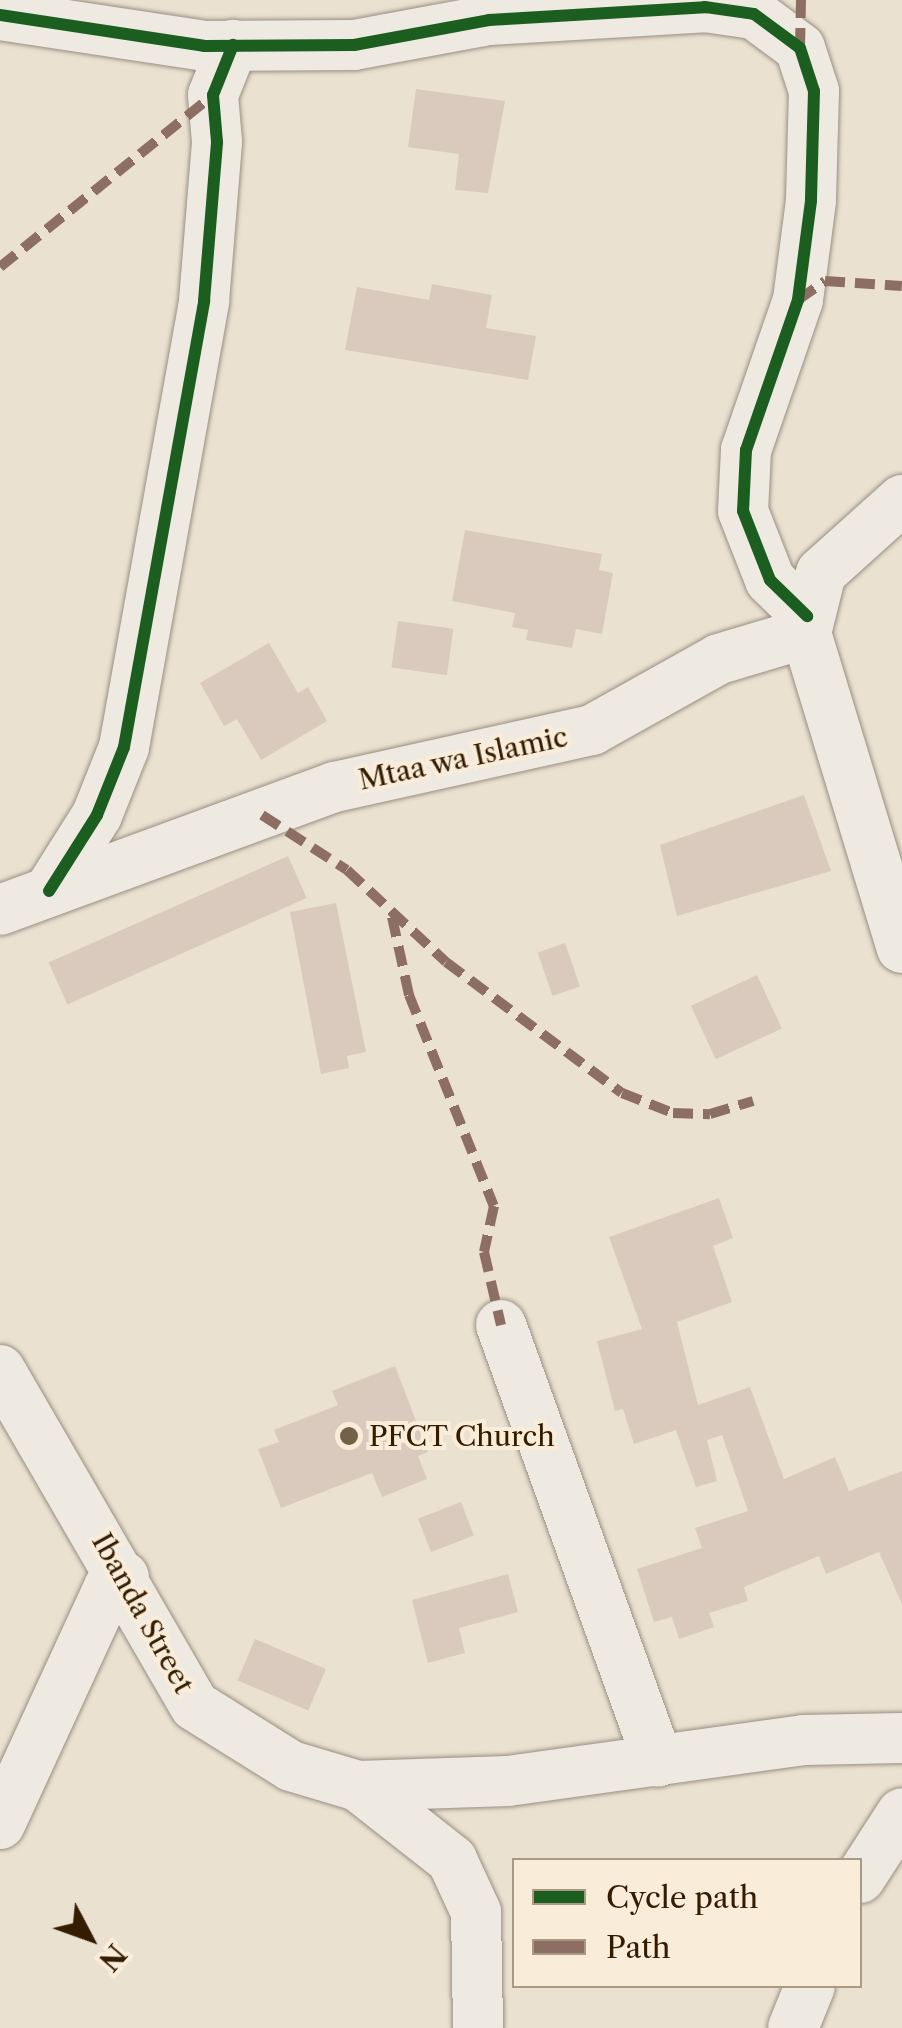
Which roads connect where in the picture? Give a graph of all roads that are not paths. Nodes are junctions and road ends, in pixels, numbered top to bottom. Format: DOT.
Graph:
graph roads {
  1 [pos="0,14"];
  2 [pos="233,45"];
  3 [pos="902,500"];
  4 [pos="806,624"];
  5 [pos="49,891"];
  6 [pos="0,910"];
  7 [pos="902,948"];
  8 [pos="501,1325"];
  9 [pos="0,1370"];
  10 [pos="124,1576"];
  11 [pos="902,1738"];
  12 [pos="658,1762"];
  13 [pos="358,1786"];
  14 [pos="902,1813"];
  15 [pos="0,1824"];
  16 [pos="862,1875"];
  17 [pos="809,1988"];
  18 [pos="478,2028"];
  19 [pos="793,2028"];
  1 -- 2 [label="street"];
  2 -- 4 [label="street"];
  2 -- 5 [label="street"];
  3 -- 4 [label="street"];
  4 -- 5 [label="street, Mtaa wa Islamic"];
  4 -- 7 [label="street"];
  5 -- 6 [label="street, Mtaa wa Islamic"];
  8 -- 12 [label="street"];
  9 -- 10 [label="street, Ibanda Street"];
  10 -- 13 [label="street, Ibanda Street"];
  10 -- 15 [label="street"];
  11 -- 12 [label="street"];
  12 -- 13 [label="street"];
  13 -- 18 [label="street, Ibanda Street"];
  14 -- 16 [label="street"];
  17 -- 19 [label="street"];
}
